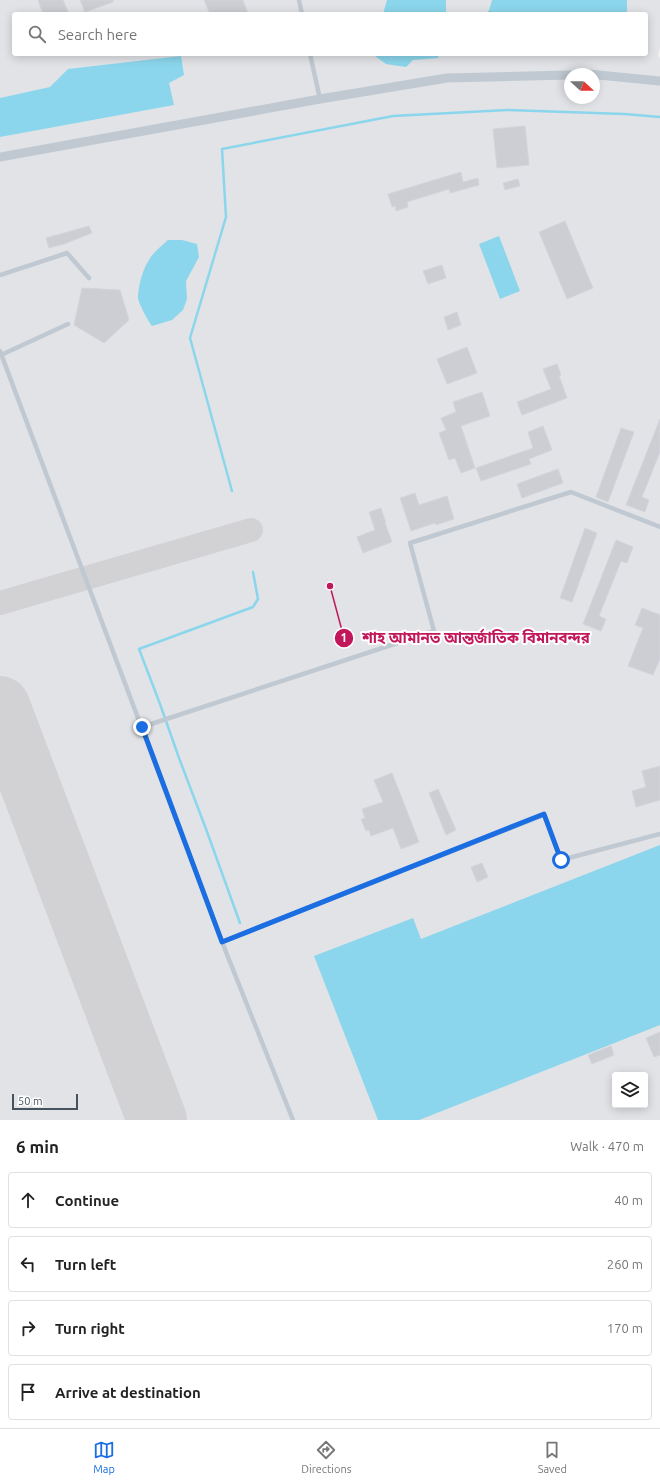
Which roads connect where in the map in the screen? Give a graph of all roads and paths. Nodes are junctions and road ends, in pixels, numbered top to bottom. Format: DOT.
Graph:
graph roads {
  1 [pos="299,0"];
  2 [pos="302,12"];
  3 [pos="310,56"];
  4 [pos="564,75"];
  5 [pos="600,75"];
  6 [pos="660,81"];
  7 [pos="320,99"];
  8 [pos="0,156"];
  9 [pos="0,275"];
  10 [pos="89,278"];
  11 [pos="68,324"];
  12 [pos="1,353"];
  13 [pos="660,527"];
  14 [pos="142,727"];
  15 [pos="660,834"];
  16 [pos="222,942"];
  17 [pos="293,1120"];
  1 -- 2 [label="lane"];
  3 -- 7 [label="lane"];
  4 -- 7 [label="street"];
  5 -- 6 [label="street"];
  7 -- 8 [label="street"];
  9 -- 10 [label="lane"];
  11 -- 12 [label="lane"];
  12 -- 14 [label="lane"];
  13 -- 14 [label="lane"];
  14 -- 16 [label="lane"];
  15 -- 16 [label="lane"];
  16 -- 17 [label="lane"];
}
